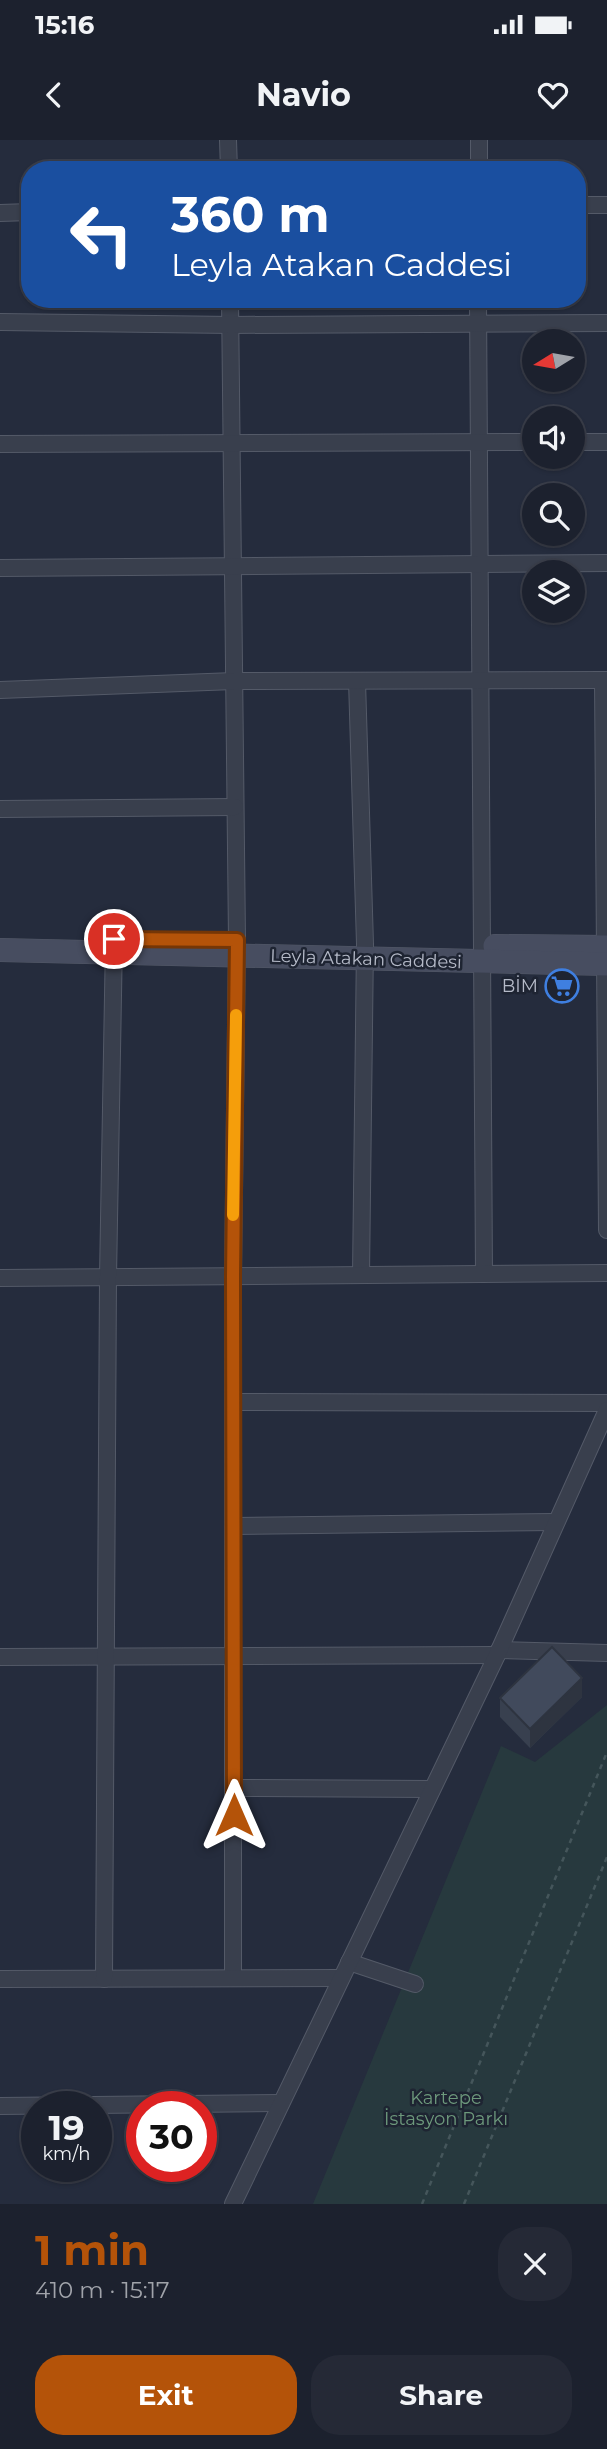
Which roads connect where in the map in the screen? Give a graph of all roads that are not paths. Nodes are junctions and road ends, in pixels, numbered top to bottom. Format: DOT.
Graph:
graph roads {
  1 [pos="228,140"];
  2 [pos="479,140"];
  3 [pos="229,161"];
  4 [pos="479,161"];
  5 [pos="586,205"];
  6 [pos="607,205"];
  7 [pos="21,212"];
  8 [pos="0,213"];
  9 [pos="230,308"];
  10 [pos="478,308"];
  11 [pos="0,322"];
  12 [pos="607,323"];
  13 [pos="477,324"];
  14 [pos="231,325"];
  15 [pos="479,442"];
  16 [pos="522,442"];
  17 [pos="585,442"];
  18 [pos="607,442"];
  19 [pos="232,443"];
  20 [pos="0,444"];
  21 [pos="479,563"];
  22 [pos="607,563"];
  23 [pos="233,564"];
  24 [pos="0,568"];
  25 [pos="605,680"];
  26 [pos="234,681"];
  27 [pos="357,681"];
  28 [pos="479,681"];
  29 [pos="0,690"];
  30 [pos="235,807"];
  31 [pos="0,809"];
  32 [pos="0,936"];
  33 [pos="114,945"];
  34 [pos="237,947"];
  35 [pos="0,950"];
  36 [pos="365,952"];
  37 [pos="483,954"];
  38 [pos="606,956"];
  39 [pos="606,1094"];
  40 [pos="607,1230"];
  41 [pos="607,1273"];
  42 [pos="484,1274"];
  43 [pos="361,1275"];
  44 [pos="233,1276"];
  45 [pos="108,1277"];
  46 [pos="0,1279"];
  47 [pos="235,1402"];
  48 [pos="607,1403"];
  49 [pos="607,1410"];
  50 [pos="554,1522"];
  51 [pos="234,1526"];
  52 [pos="498,1652"];
  53 [pos="607,1653"];
  54 [pos="105,1655"];
  55 [pos="235,1655"];
  56 [pos="0,1657"];
  57 [pos="234,1788"];
  58 [pos="432,1789"];
  59 [pos="349,1962"];
  60 [pos="233,1978"];
  61 [pos="341,1978"];
  62 [pos="0,1979"];
  63 [pos="104,1979"];
  64 [pos="415,1984"];
  65 [pos="281,2103"];
  66 [pos="0,2106"];
  67 [pos="233,2204"];
  1 -- 3 [label="street"];
  2 -- 4 [label="street"];
  5 -- 6 [label="street"];
  7 -- 8 [label="street"];
  9 -- 14 [label="street"];
  10 -- 13 [label="street"];
  11 -- 14 [label="street"];
  12 -- 13 [label="street"];
  13 -- 14 [label="street"];
  13 -- 15 [label="street"];
  14 -- 19 [label="street"];
  15 -- 16 [label="street"];
  15 -- 19 [label="street"];
  15 -- 21 [label="street"];
  17 -- 18 [label="street"];
  19 -- 20 [label="street"];
  19 -- 23 [label="street"];
  21 -- 22 [label="street"];
  21 -- 23 [label="street"];
  21 -- 28 [label="street"];
  23 -- 24 [label="street"];
  23 -- 26 [label="street"];
  25 -- 28 [label="street"];
  25 -- 38 [label="street"];
  26 -- 27 [label="street"];
  26 -- 29 [label="street"];
  26 -- 30 [label="street"];
  27 -- 28 [label="street"];
  27 -- 36 [label="street"];
  28 -- 37 [label="street"];
  30 -- 31 [label="street"];
  30 -- 34 [label="street"];
  32 -- 33 [label="main road, Leyla Atakan Caddesi"];
  33 -- 34 [label="main road, Leyla Atakan Caddesi"];
  33 -- 35 [label="main road, Leyla Atakan Caddesi"];
  33 -- 45 [label="street"];
  34 -- 36 [label="main road, Leyla Atakan Caddesi"];
  34 -- 44 [label="street"];
  36 -- 37 [label="main road, Leyla Atakan Caddesi"];
  36 -- 43 [label="street"];
  37 -- 38 [label="main road, Leyla Atakan Caddesi"];
  37 -- 42 [label="street"];
  38 -- 39 [label="street"];
  39 -- 40 [label="street"];
  41 -- 42 [label="street"];
  42 -- 43 [label="street"];
  43 -- 44 [label="street"];
  44 -- 45 [label="street"];
  44 -- 47 [label="street"];
  45 -- 46 [label="street"];
  45 -- 54 [label="street"];
  47 -- 48 [label="street"];
  47 -- 51 [label="street"];
  49 -- 50 [label="street"];
  50 -- 51 [label="street"];
  50 -- 52 [label="street"];
  51 -- 55 [label="street"];
  52 -- 53 [label="street"];
  52 -- 55 [label="street"];
  52 -- 58 [label="street"];
  54 -- 55 [label="street"];
  54 -- 56 [label="street"];
  54 -- 63 [label="street"];
  55 -- 57 [label="street"];
  57 -- 58 [label="street"];
  57 -- 60 [label="street"];
  58 -- 59 [label="street"];
  59 -- 61 [label="street"];
  59 -- 64 [label="street"];
  60 -- 61 [label="street"];
  60 -- 63 [label="street"];
  61 -- 65 [label="street"];
  62 -- 63 [label="street"];
  65 -- 66 [label="street"];
  65 -- 67 [label="street"];
}
